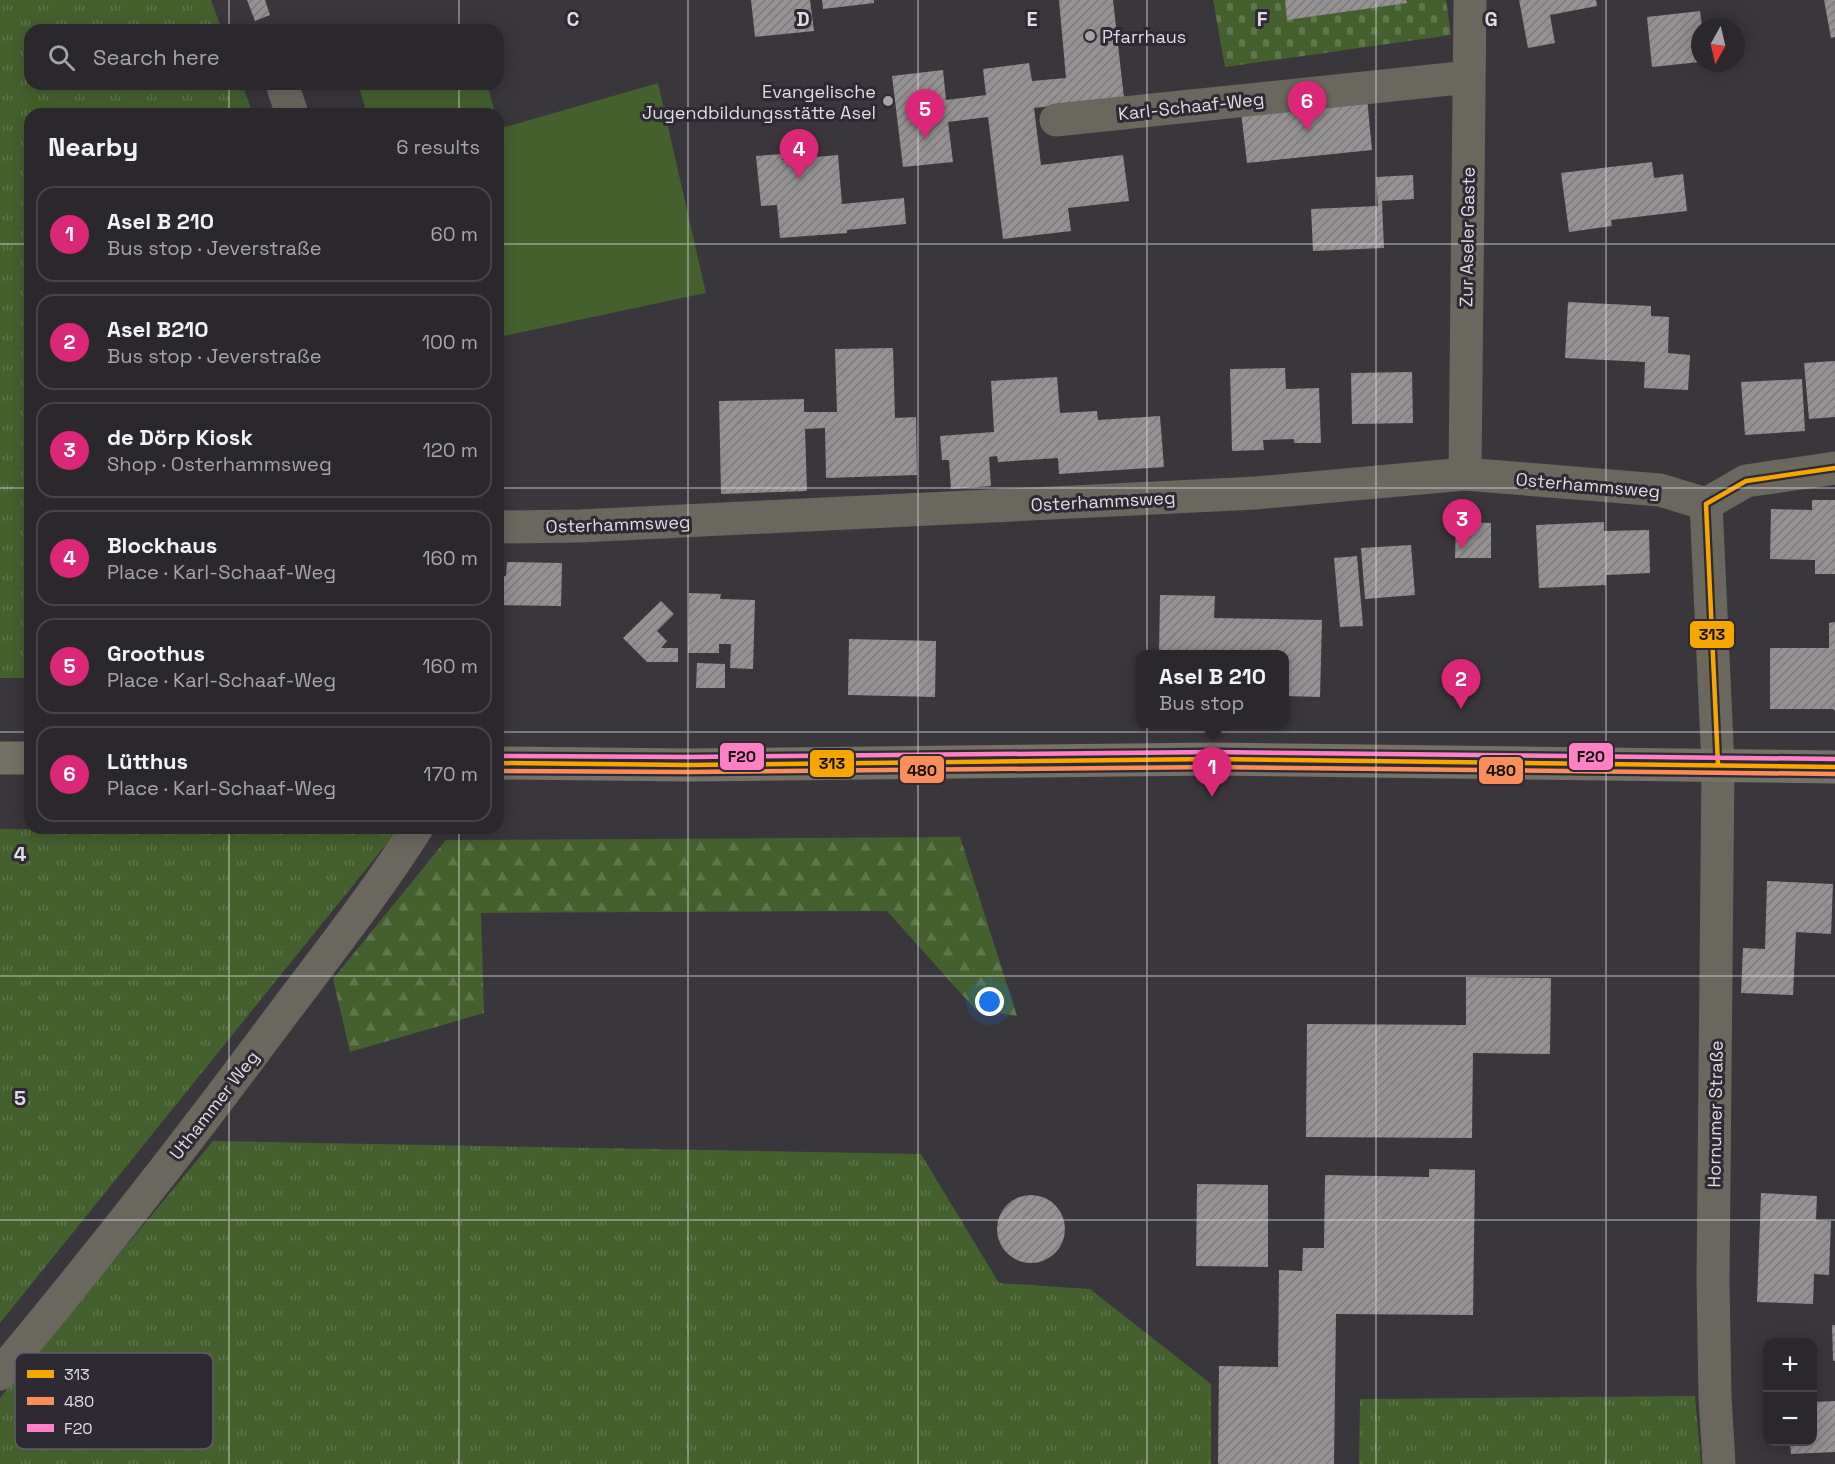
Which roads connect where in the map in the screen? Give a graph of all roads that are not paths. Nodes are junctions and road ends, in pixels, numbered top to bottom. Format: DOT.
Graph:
graph roads {
  1 [pos="1470,0"];
  2 [pos="1469,77"];
  3 [pos="1056,120"];
  4 [pos="1835,468"];
  5 [pos="1465,474"];
  6 [pos="1706,504"];
  7 [pos="504,527"];
  8 [pos="0,758"];
  9 [pos="24,758"];
  10 [pos="504,763"];
  11 [pos="1718,765"];
  12 [pos="1835,766"];
  13 [pos="413,834"];
  14 [pos="18,1353"];
  15 [pos="15,1356"];
  16 [pos="0,1374"];
  17 [pos="1719,1464"];
  1 -- 2 [label="street, Zur Aseler Gaste"];
  2 -- 3 [label="street, Karl-Schaaf-Weg"];
  2 -- 5 [label="street, Zur Aseler Gaste"];
  4 -- 6 [label="street"];
  5 -- 6 [label="street, Osterhammsweg"];
  5 -- 7 [label="street, Osterhammsweg"];
  6 -- 11 [label="street, Hornumer Straße"];
  8 -- 9 [label="main road"];
  10 -- 11 [label="main road"];
  11 -- 12 [label="main road"];
  11 -- 17 [label="street, Hornumer Straße"];
  13 -- 14 [label="street, Uthammer Weg"];
  15 -- 16 [label="street, Uthammer Weg"];
}
